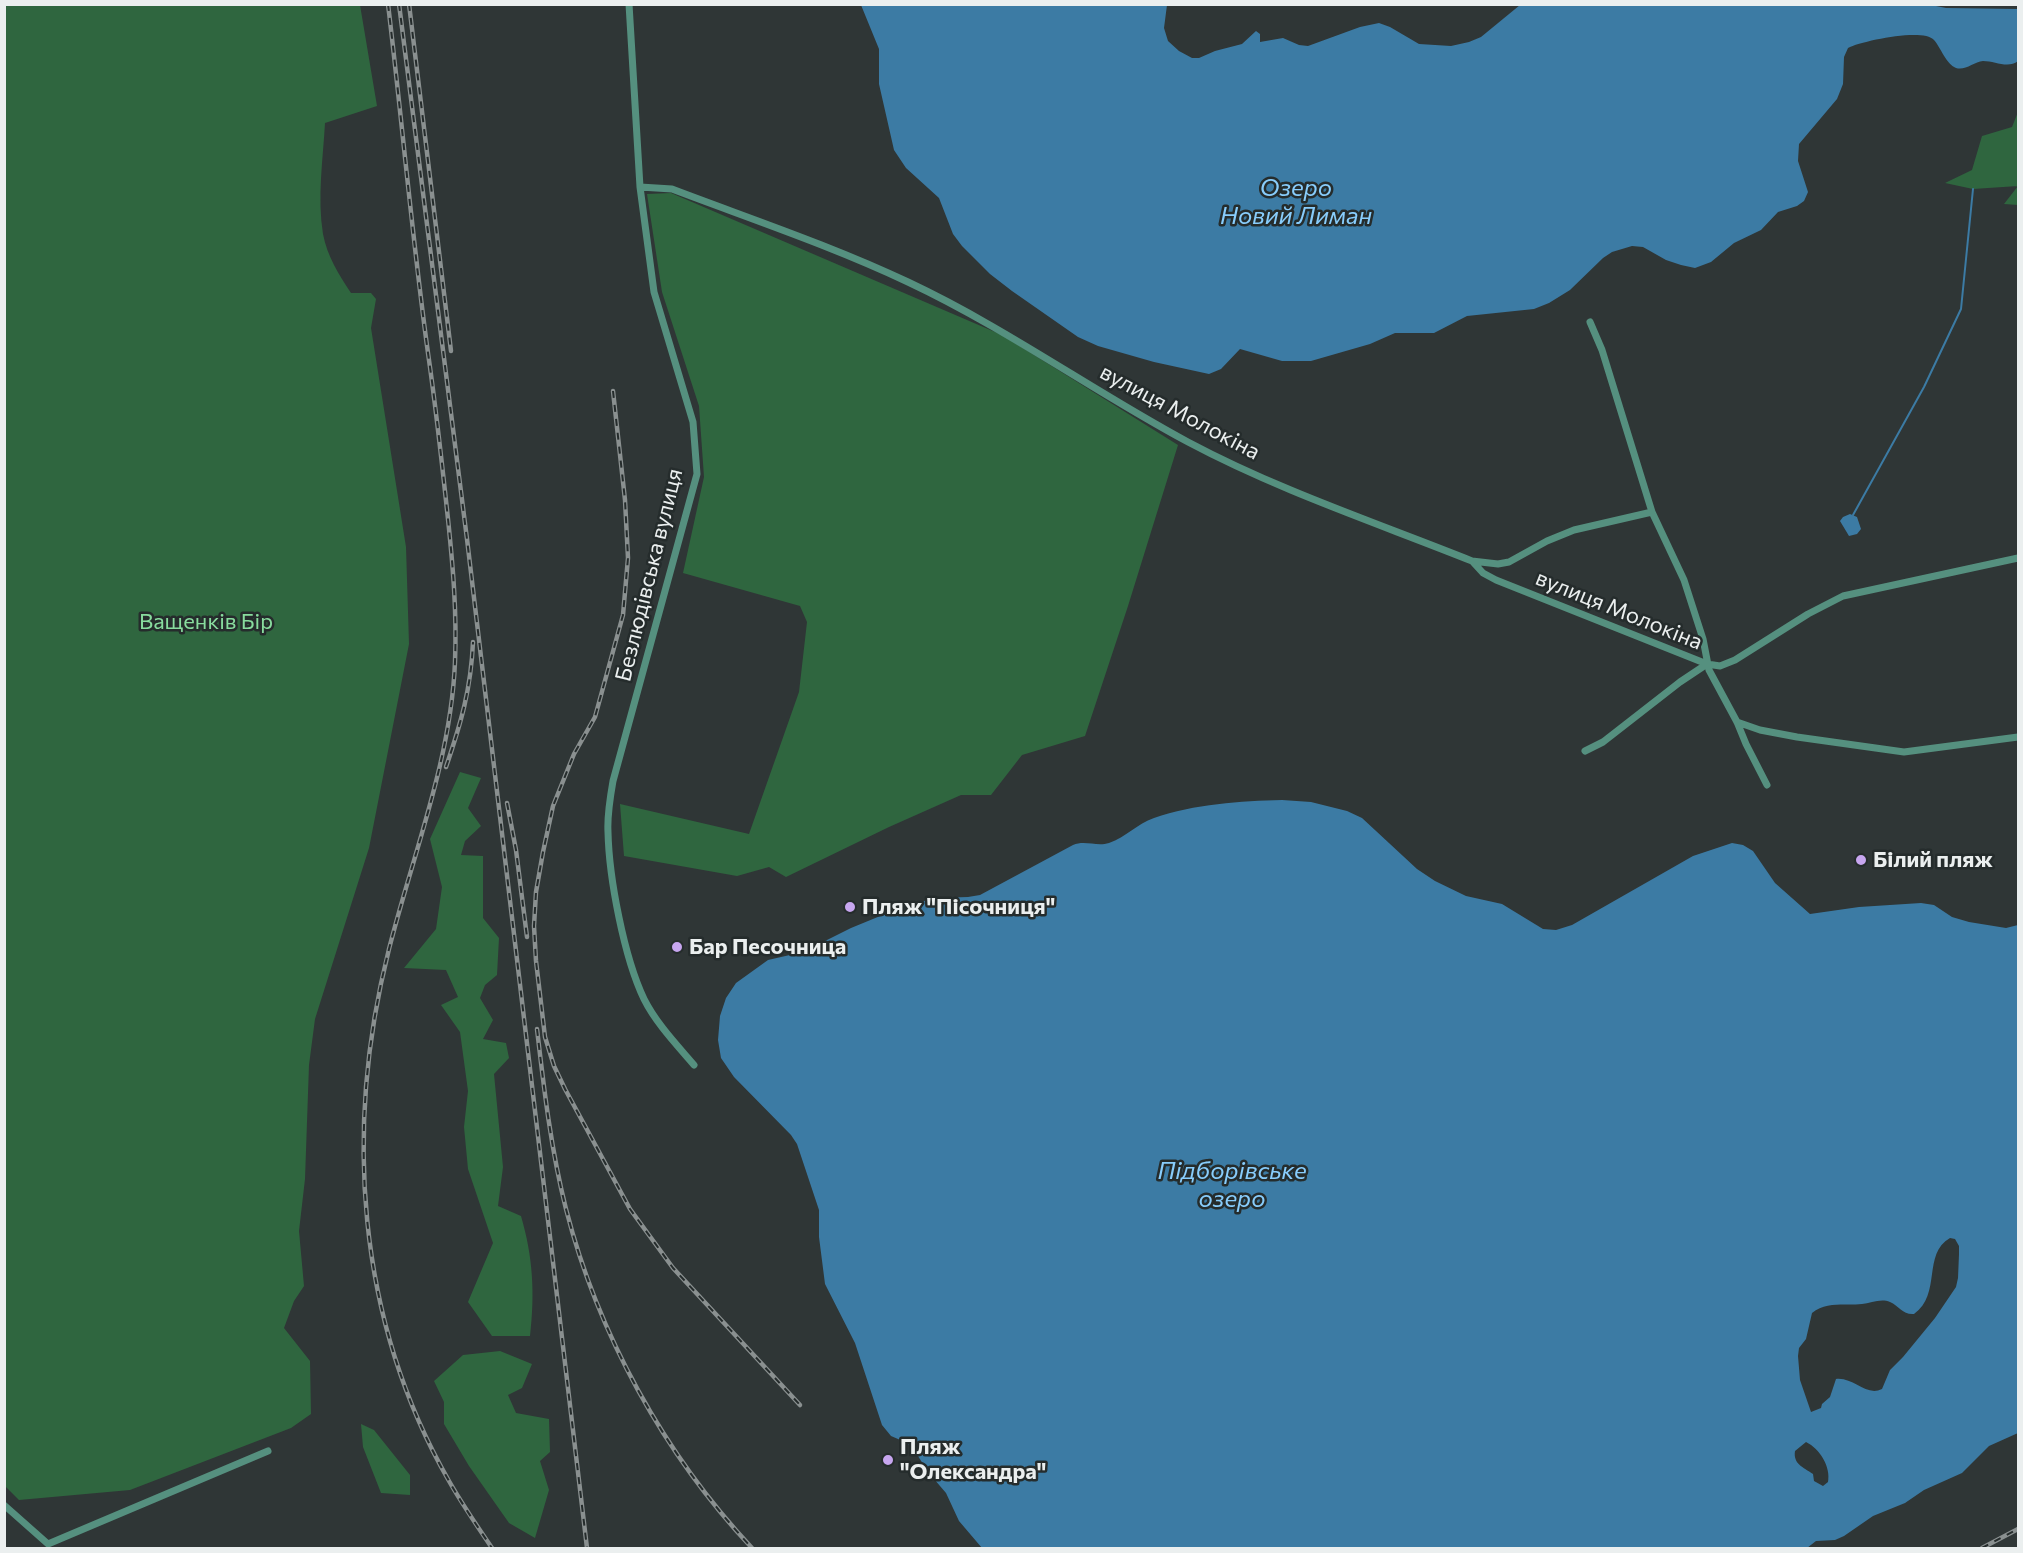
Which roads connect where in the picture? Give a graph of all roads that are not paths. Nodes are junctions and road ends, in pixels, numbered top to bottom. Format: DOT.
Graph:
graph roads {
  1 [pos="629,4"];
  2 [pos="640,187"];
  3 [pos="1590,322"];
  4 [pos="1652,512"];
  5 [pos="2019,558"];
  6 [pos="1472,561"];
  7 [pos="1707,664"];
  8 [pos="1737,722"];
  9 [pos="2019,737"];
  10 [pos="1585,751"];
  11 [pos="1767,785"];
  12 [pos="694,1065"];
  13 [pos="268,1451"];
  14 [pos="4,1505"];
  1 -- 2 [label="street, Безлюдівська вулиця"];
  2 -- 6 [label="street, вулиця Молокіна"];
  2 -- 12 [label="street, Безлюдівська вулиця"];
  3 -- 4 [label="street"];
  4 -- 6 [label="street"];
  4 -- 7 [label="street"];
  5 -- 7 [label="street"];
  6 -- 7 [label="street, вулиця Молокіна"];
  7 -- 8 [label="street"];
  7 -- 10 [label="street"];
  8 -- 9 [label="street"];
  8 -- 11 [label="street"];
  13 -- 14 [label="street"];
}
